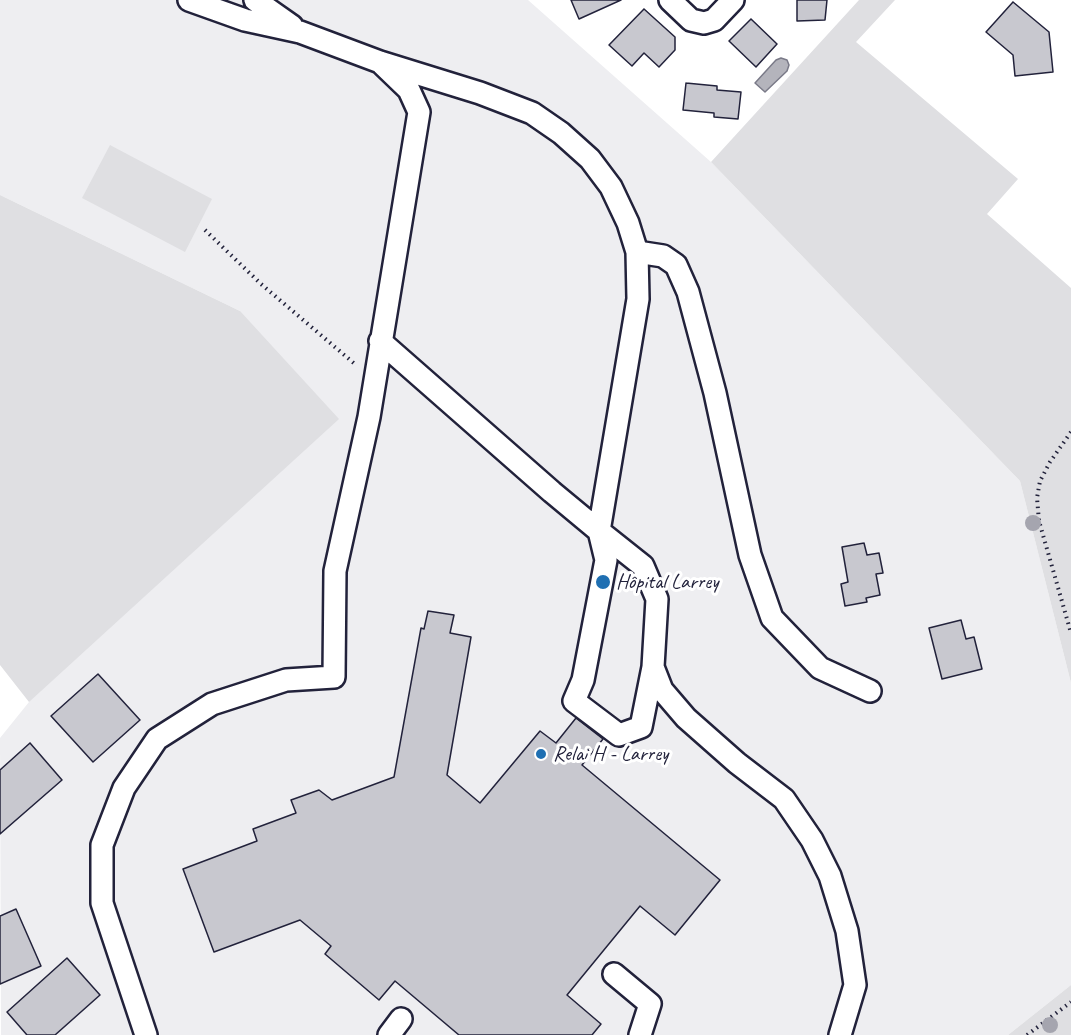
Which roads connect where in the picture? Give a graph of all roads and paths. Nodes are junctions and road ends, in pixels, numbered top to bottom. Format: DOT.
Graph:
graph roads {
  1 [pos="189,0"];
  2 [pos="255,0"];
  3 [pos="670,0"];
  4 [pos="733,0"];
  5 [pos="300,32"];
  6 [pos="380,62"];
  7 [pos="205,230"];
  8 [pos="637,252"];
  9 [pos="380,341"];
  10 [pos="374,381"];
  11 [pos="1071,432"];
  12 [pos="599,531"];
  13 [pos="1071,633"];
  14 [pos="653,666"];
  15 [pos="870,691"];
  16 [pos="614,974"];
  17 [pos="1071,1002"];
  18 [pos="146,1035"];
  19 [pos="640,1035"];
  20 [pos="840,1035"];
  21 [pos="1027,1035"];
  1 -- 5 [label="street"];
  2 -- 5 [label="street"];
  3 -- 4 [label="street"];
  5 -- 6 [label="street"];
  6 -- 8 [label="street"];
  6 -- 9 [label="street"];
  7 -- 10 [label="path"];
  8 -- 12 [label="street"];
  8 -- 15 [label="street"];
  9 -- 10 [label="street"];
  9 -- 12 [label="street"];
  10 -- 18 [label="street"];
  11 -- 13 [label="path"];
  12 -- 14 [label="street"];
  12 -- 14 [label="street"];
  14 -- 20 [label="street"];
  16 -- 19 [label="street"];
  17 -- 21 [label="path"];
}
